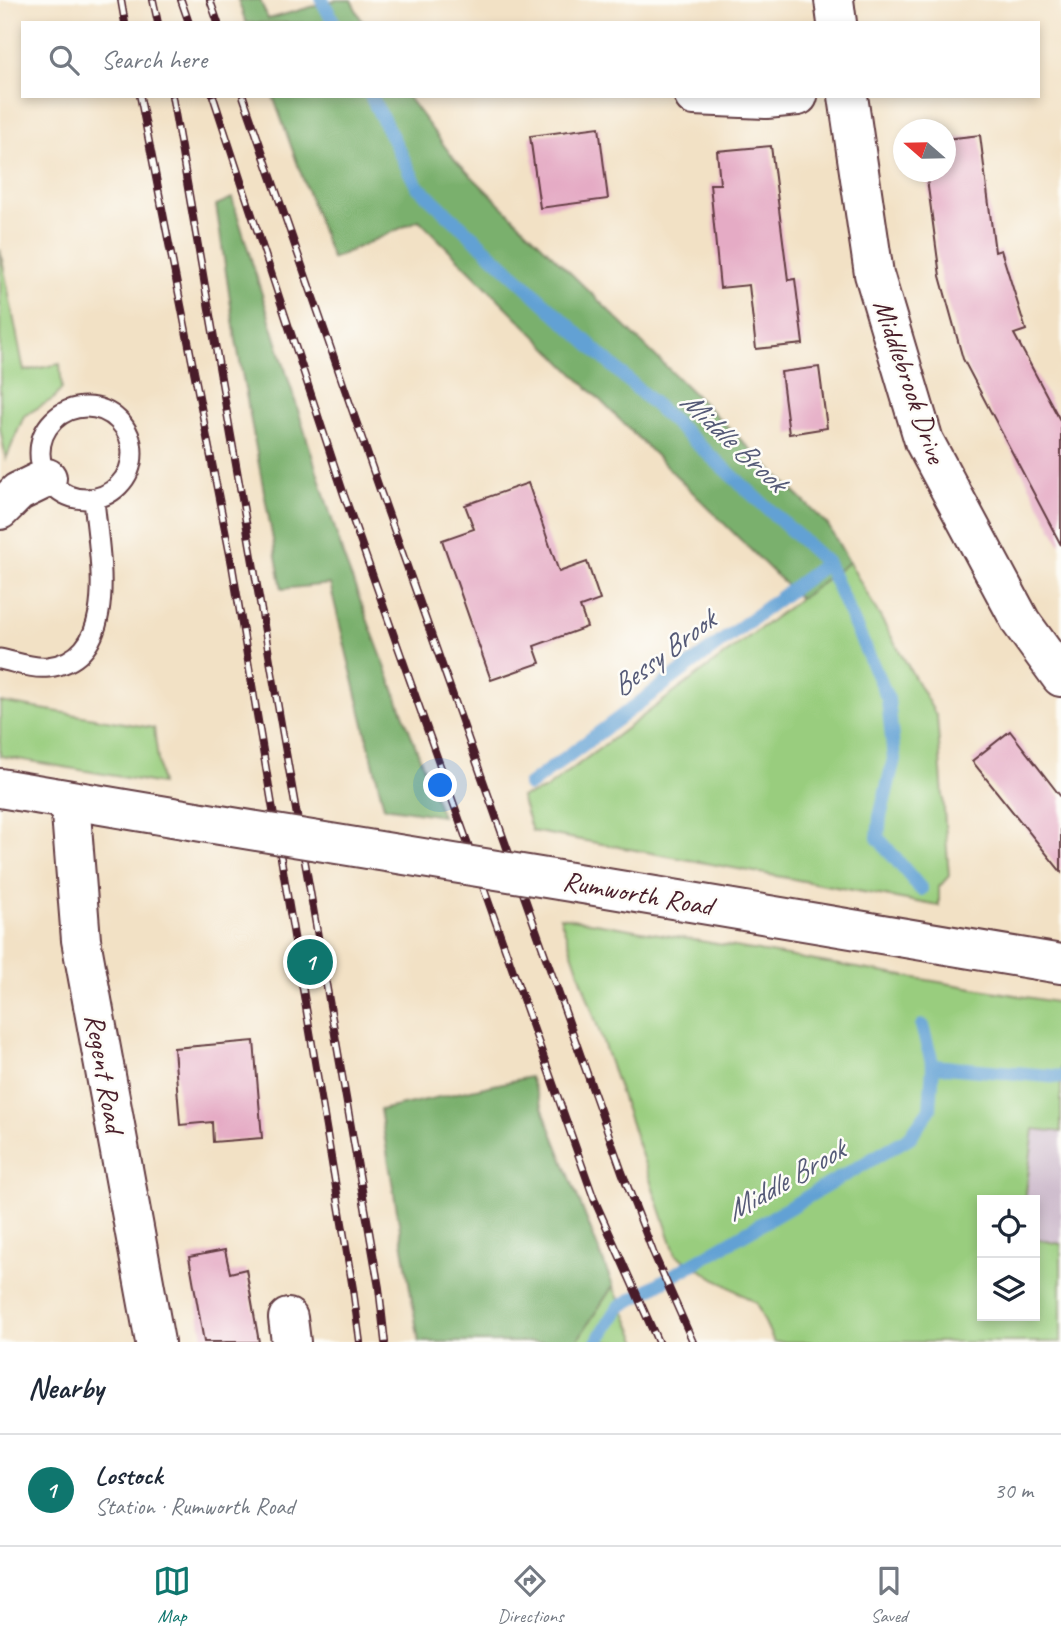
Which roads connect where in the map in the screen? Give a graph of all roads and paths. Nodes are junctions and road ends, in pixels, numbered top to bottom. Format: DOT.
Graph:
graph roads {
  1 [pos="834,0"];
  2 [pos="837,21"];
  3 [pos="742,98"];
  4 [pos="777,98"];
  5 [pos="848,98"];
  6 [pos="47,478"];
  7 [pos="94,499"];
  8 [pos="0,510"];
  9 [pos="0,659"];
  10 [pos="1061,677"];
  11 [pos="0,788"];
  12 [pos="70,801"];
  13 [pos="1061,964"];
  14 [pos="155,1342"];
  1 -- 2 [label="street"];
  3 -- 4 [label="street"];
  5 -- 10 [label="street, Middlebrook Drive"];
  6 -- 7 [label="lane"];
  6 -- 7 [label="lane"];
  6 -- 8 [label="street"];
  7 -- 9 [label="lane"];
  11 -- 12 [label="street, Rumworth Road"];
  12 -- 13 [label="street, Rumworth Road, bridge"];
  12 -- 14 [label="street, Regent Road"];
}
